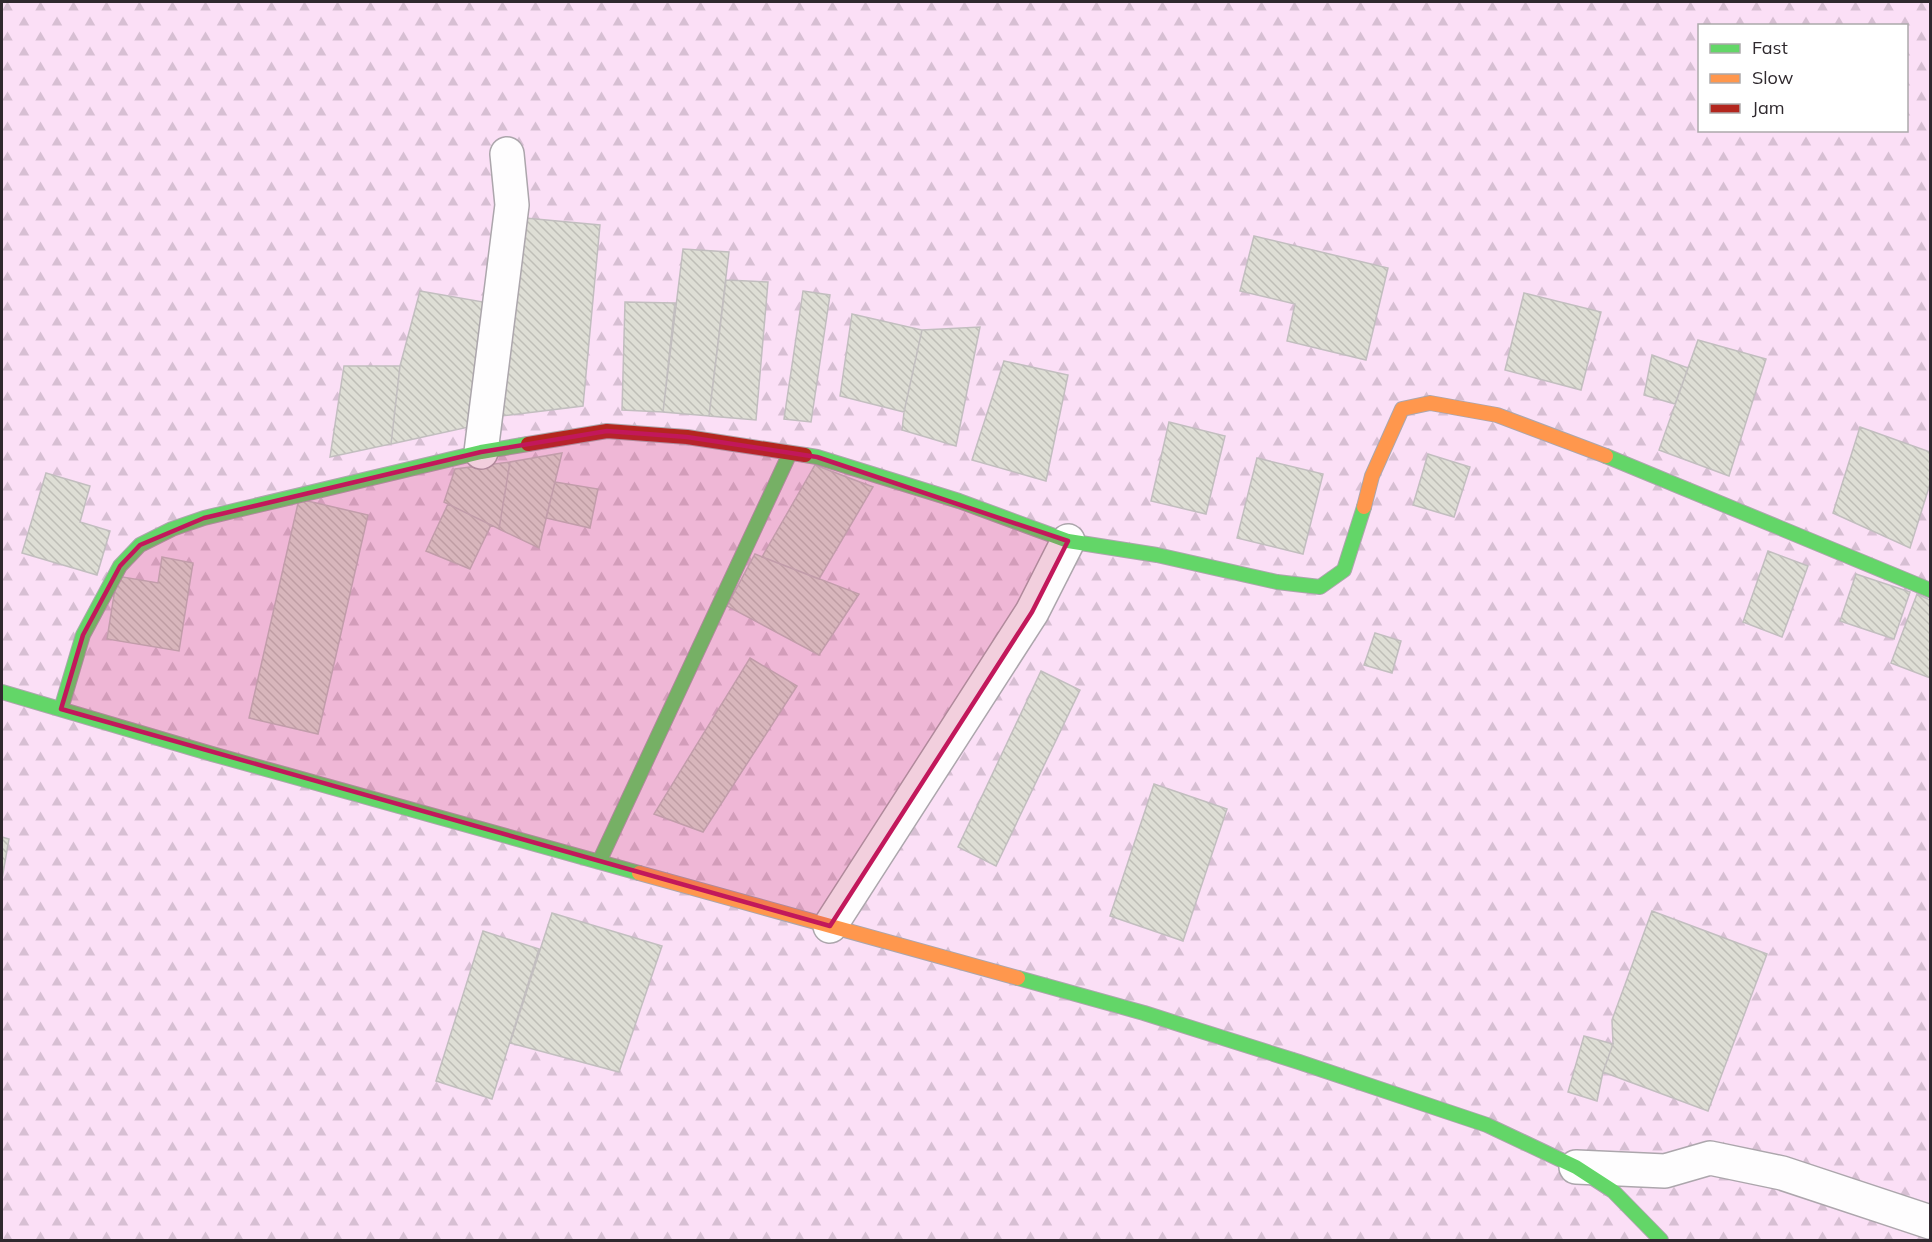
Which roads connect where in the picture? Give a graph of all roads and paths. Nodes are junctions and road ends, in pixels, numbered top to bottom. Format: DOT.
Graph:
graph roads {
  1 [pos="507,154"];
  2 [pos="481,452"];
  3 [pos="790,453"];
  4 [pos="1068,541"];
  5 [pos="1930,590"];
  6 [pos="2,692"];
  7 [pos="61,709"];
  8 [pos="599,862"];
  9 [pos="830,926"];
  10 [pos="1576,1167"];
  11 [pos="1930,1222"];
  12 [pos="1661,1240"];
  1 -- 2 [label="street"];
  2 -- 3 [label="street"];
  2 -- 7 [label="street"];
  3 -- 4 [label="street"];
  3 -- 8 [label="street"];
  4 -- 5 [label="street"];
  4 -- 9 [label="street"];
  6 -- 7 [label="street"];
  7 -- 8 [label="street"];
  8 -- 9 [label="street"];
  9 -- 10 [label="street"];
  10 -- 11 [label="street"];
  10 -- 12 [label="street"];
}
